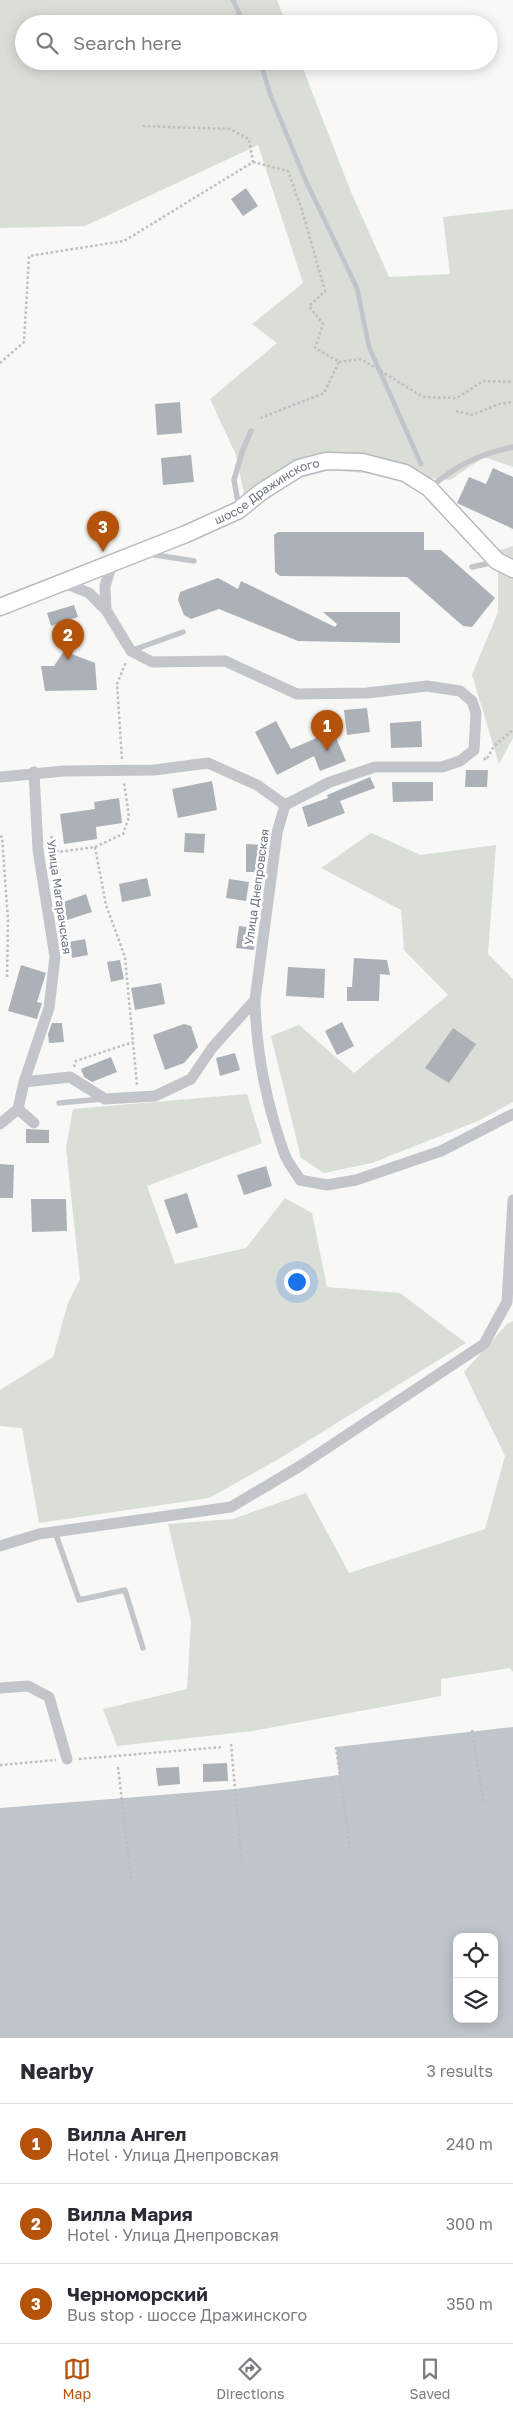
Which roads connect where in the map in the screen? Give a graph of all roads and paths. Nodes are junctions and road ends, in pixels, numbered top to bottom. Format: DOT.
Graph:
graph roads {
  1 [pos="141,126"];
  2 [pos="253,162"];
  3 [pos="339,362"];
  4 [pos="0,363"];
  5 [pos="513,382"];
  6 [pos="513,402"];
  7 [pos="456,411"];
  8 [pos="258,419"];
  9 [pos="251,431"];
  10 [pos="513,447"];
  11 [pos="429,488"];
  12 [pos="239,510"];
  13 [pos="141,553"];
  14 [pos="194,561"];
  15 [pos="497,562"];
  16 [pos="112,564"];
  17 [pos="472,567"];
  18 [pos="513,569"];
  19 [pos="64,583"];
  20 [pos="0,607"];
  21 [pos="106,610"];
  22 [pos="183,632"];
  23 [pos="131,651"];
  24 [pos="513,730"];
  25 [pos="474,750"];
  26 [pos="123,770"];
  27 [pos="34,772"];
  28 [pos="0,777"];
  29 [pos="285,805"];
  30 [pos="0,836"];
  31 [pos="95,847"];
  32 [pos="58,852"];
  33 [pos="7,979"];
  34 [pos="255,1000"];
  35 [pos="133,1042"];
  36 [pos="70,1077"];
  37 [pos="24,1082"];
  38 [pos="138,1097"];
  39 [pos="105,1099"];
  40 [pos="59,1103"];
  41 [pos="18,1109"];
  42 [pos="513,1114"];
  43 [pos="34,1123"];
  44 [pos="0,1124"];
  45 [pos="513,1200"];
  46 [pos="510,1286"];
  47 [pos="55,1532"];
  48 [pos="0,1546"];
  49 [pos="143,1648"];
  50 [pos="0,1688"];
  51 [pos="472,1730"];
  52 [pos="231,1744"];
  53 [pos="223,1747"];
  54 [pos="336,1747"];
  55 [pos="67,1760"];
  56 [pos="0,1765"];
  57 [pos="118,1767"];
  58 [pos="484,1803"];
  59 [pos="350,1849"];
  60 [pos="242,1864"];
  61 [pos="131,1878"];
  1 -- 2 [label="path"];
  2 -- 3 [label="path"];
  2 -- 4 [label="path"];
  3 -- 5 [label="path"];
  3 -- 8 [label="path"];
  6 -- 7 [label="path"];
  9 -- 12 [label="lane"];
  10 -- 11 [label="lane"];
  11 -- 12 [label="main road, шоссе Дражинского"];
  11 -- 15 [label="main road, шоссе Дражинского"];
  12 -- 13 [label="main road, шоссе Дражинского"];
  13 -- 14 [label="lane"];
  13 -- 16 [label="main road, шоссе Дражинского"];
  15 -- 17 [label="lane"];
  15 -- 18 [label="main road, шоссе Дражинского"];
  16 -- 19 [label="main road, шоссе Дражинского"];
  16 -- 21 [label="street"];
  19 -- 20 [label="main road, шоссе Дражинского"];
  19 -- 21 [label="street"];
  21 -- 23 [label="street"];
  22 -- 23 [label="lane"];
  23 -- 25 [label="street"];
  23 -- 26 [label="path"];
  24 -- 25 [label="path"];
  25 -- 29 [label="street"];
  26 -- 27 [label="street"];
  26 -- 29 [label="street"];
  26 -- 31 [label="path"];
  27 -- 28 [label="street"];
  27 -- 37 [label="street, Улица Магарачская"];
  29 -- 34 [label="street, Улица Днепровская"];
  30 -- 33 [label="path"];
  31 -- 32 [label="path"];
  31 -- 35 [label="path"];
  34 -- 38 [label="street"];
  34 -- 42 [label="street, Улица Днепровская"];
  35 -- 36 [label="path"];
  35 -- 38 [label="path"];
  36 -- 37 [label="street"];
  36 -- 39 [label="street"];
  37 -- 41 [label="street, Улица Магарачская"];
  38 -- 39 [label="street"];
  39 -- 40 [label="lane"];
  41 -- 43 [label="street"];
  41 -- 44 [label="street"];
  45 -- 46 [label="street"];
  46 -- 47 [label="street"];
  47 -- 48 [label="street"];
  47 -- 49 [label="lane"];
  50 -- 55 [label="street"];
  51 -- 58 [label="path"];
  52 -- 60 [label="path"];
  53 -- 55 [label="path"];
  54 -- 59 [label="path"];
  55 -- 56 [label="path"];
  57 -- 61 [label="path"];
}
